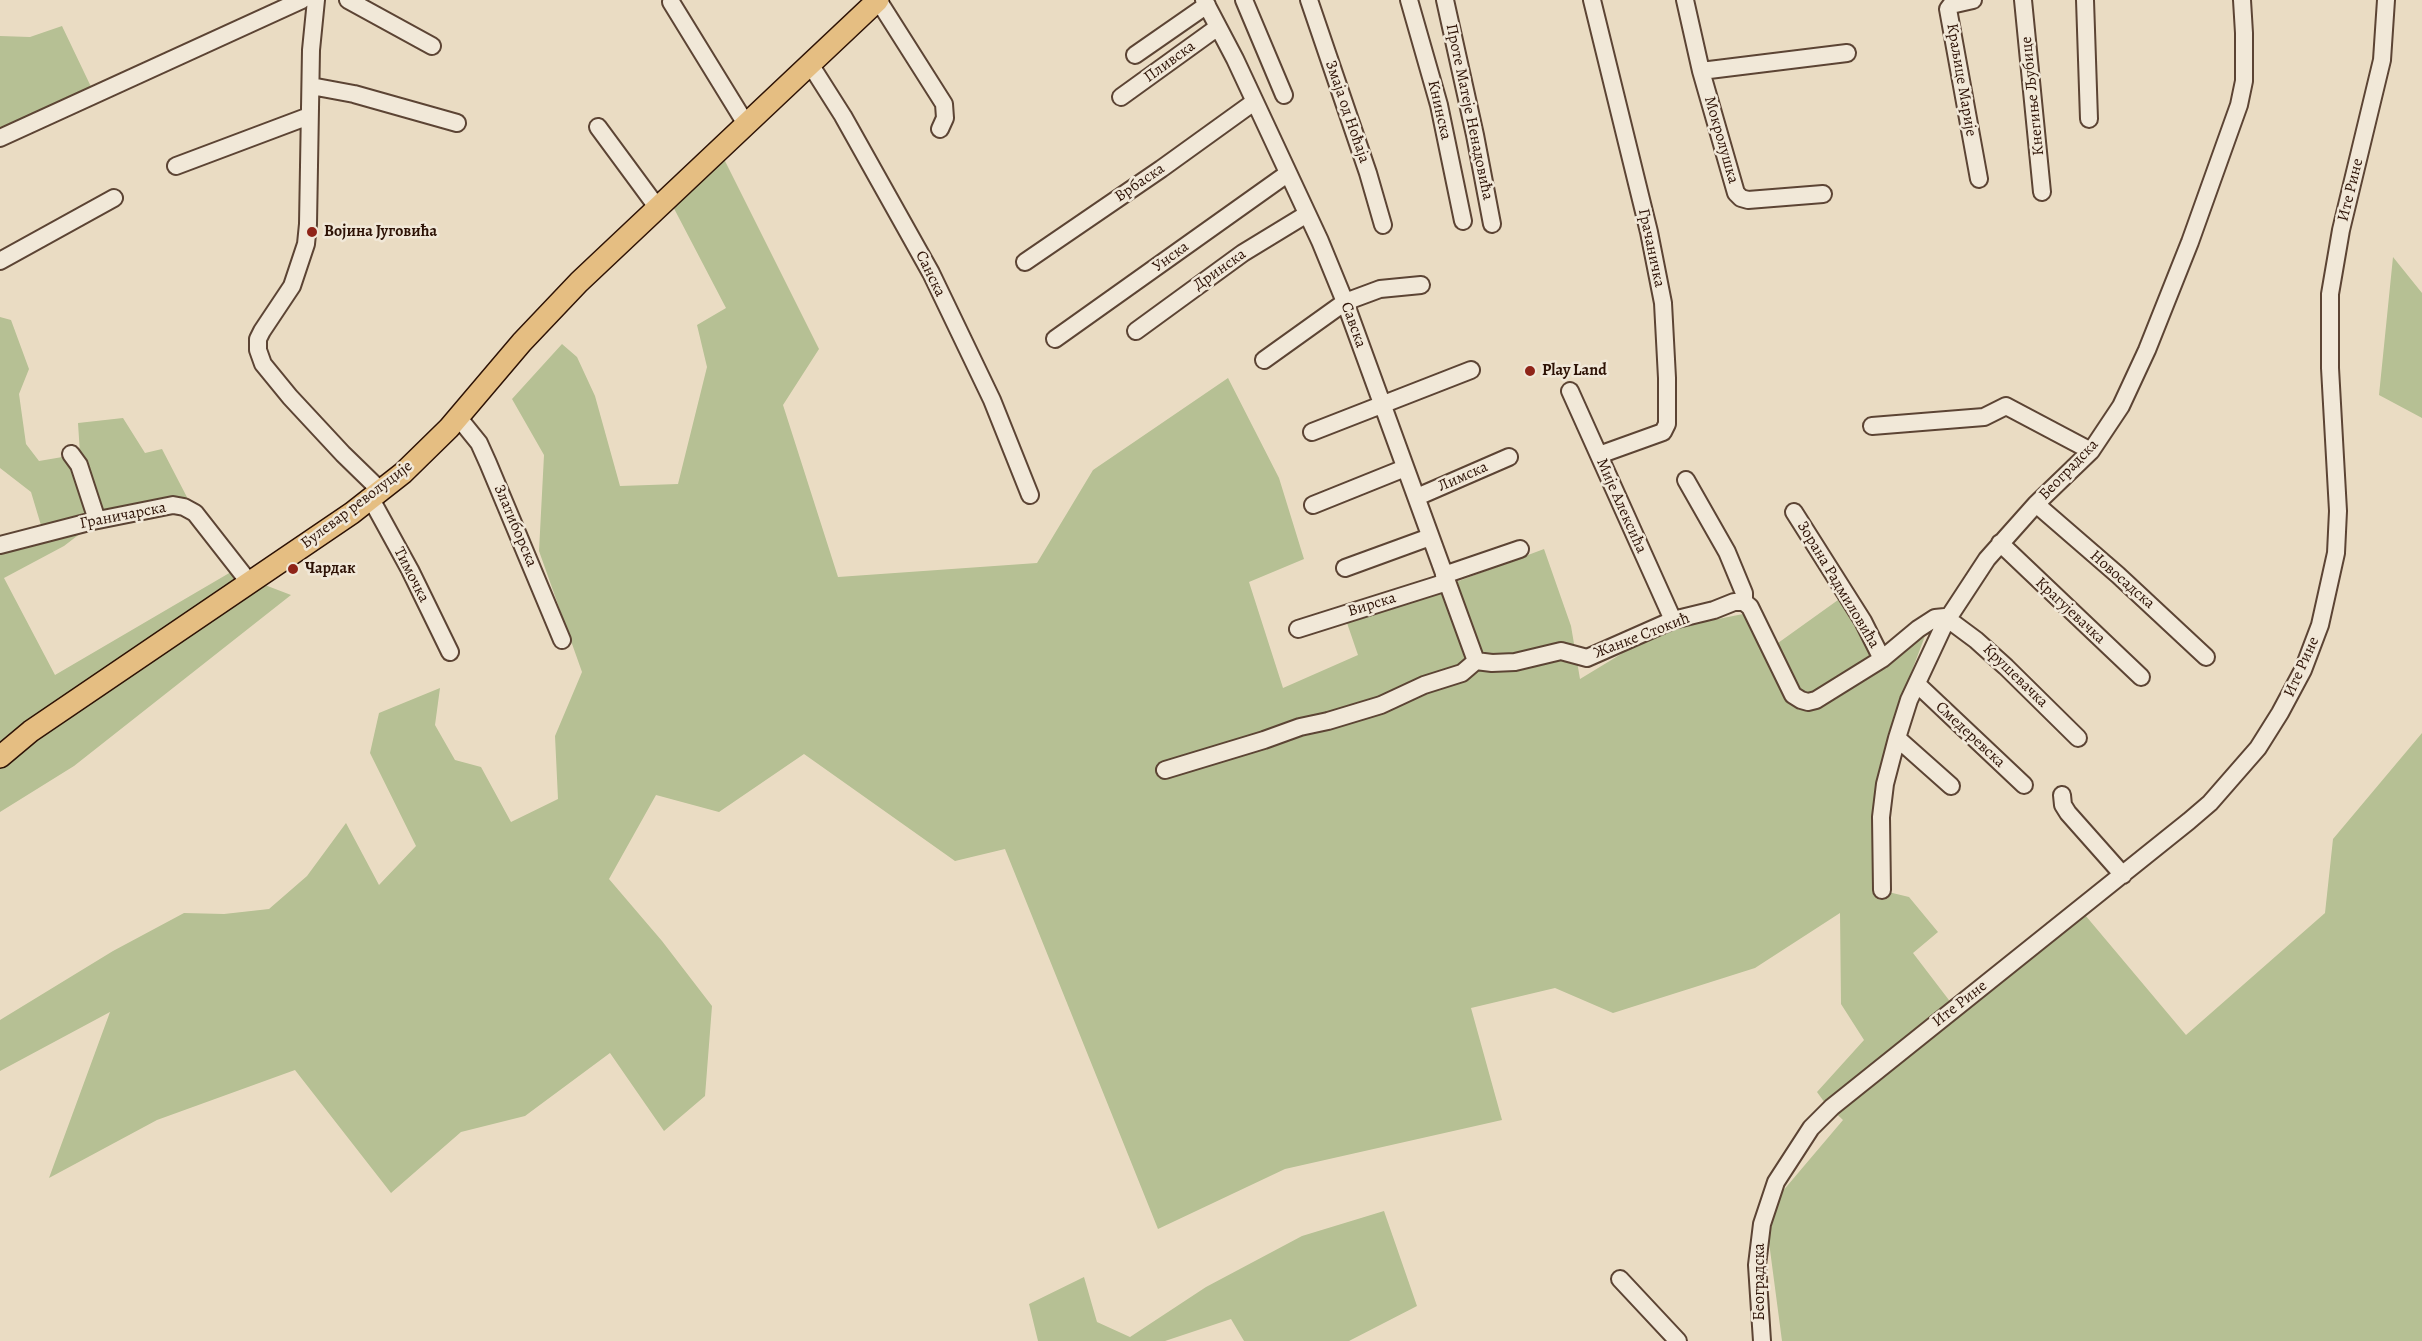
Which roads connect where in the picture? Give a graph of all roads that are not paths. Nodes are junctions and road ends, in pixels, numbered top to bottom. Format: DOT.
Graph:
graph roads {
  1 [pos="302,0"];
  2 [pos="316,0"];
  3 [pos="348,0"];
  4 [pos="878,0"];
  5 [pos="1244,0"];
  6 [pos="1309,0"];
  7 [pos="1409,0"];
  8 [pos="1446,0"];
  9 [pos="1592,0"];
  10 [pos="1685,0"];
  11 [pos="1973,0"];
  12 [pos="2023,0"];
  13 [pos="2085,0"];
  14 [pos="2242,0"];
  15 [pos="2386,0"];
  16 [pos="1206,2"];
  17 [pos="671,3"];
  18 [pos="1218,27"];
  19 [pos="432,46"];
  20 [pos="1846,53"];
  21 [pos="1135,56"];
  22 [pos="810,64"];
  23 [pos="1701,71"];
  24 [pos="311,86"];
  25 [pos="1284,95"];
  26 [pos="1121,97"];
  27 [pos="1254,102"];
  28 [pos="309,116"];
  29 [pos="2089,119"];
  30 [pos="457,123"];
  31 [pos="746,124"];
  32 [pos="598,127"];
  33 [pos="940,129"];
  34 [pos="0,138"];
  35 [pos="176,166"];
  36 [pos="1287,174"];
  37 [pos="1979,179"];
  38 [pos="2042,192"];
  39 [pos="1823,194"];
  40 [pos="114,198"];
  41 [pos="657,207"];
  42 [pos="1307,214"];
  43 [pos="1463,221"];
  44 [pos="1491,224"];
  45 [pos="1383,225"];
  46 [pos="0,261"];
  47 [pos="1025,262"];
  48 [pos="1421,285"];
  49 [pos="1345,302"];
  50 [pos="1136,331"];
  51 [pos="1054,339"];
  52 [pos="1264,360"];
  53 [pos="1471,370"];
  54 [pos="1570,391"];
  55 [pos="1382,406"];
  56 [pos="458,417"];
  57 [pos="1872,426"];
  58 [pos="1312,432"];
  59 [pos="2091,451"];
  60 [pos="71,454"];
  61 [pos="1599,455"];
  62 [pos="1509,457"];
  63 [pos="1405,468"];
  64 [pos="1686,480"];
  65 [pos="376,495"];
  66 [pos="1030,495"];
  67 [pos="1417,497"];
  68 [pos="2036,504"];
  69 [pos="1313,505"];
  70 [pos="1794,512"];
  71 [pos="97,520"];
  72 [pos="1430,537"];
  73 [pos="2000,543"];
  74 [pos="0,545"];
  75 [pos="1520,549"];
  76 [pos="1345,568"];
  77 [pos="1445,578"];
  78 [pos="249,582"];
  79 [pos="1744,602"];
  80 [pos="1948,618"];
  81 [pos="1673,620"];
  82 [pos="1298,629"];
  83 [pos="562,640"];
  84 [pos="450,652"];
  85 [pos="2206,657"];
  86 [pos="1882,659"];
  87 [pos="1476,661"];
  88 [pos="2141,677"];
  89 [pos="1917,684"];
  90 [pos="1897,738"];
  91 [pos="2078,738"];
  92 [pos="0,757"];
  93 [pos="1165,770"];
  94 [pos="2024,785"];
  95 [pos="1951,786"];
  96 [pos="2062,795"];
  97 [pos="2123,875"];
  98 [pos="1882,890"];
  99 [pos="1811,1128"];
  100 [pos="1620,1279"];
  101 [pos="1678,1341"];
  102 [pos="1762,1341"];
  1 -- 34 [label="street"];
  2 -- 24 [label="street, Тимочка"];
  3 -- 19 [label="street"];
  4 -- 22 [label="main road, Булевар револуције"];
  4 -- 33 [label="street"];
  5 -- 25 [label="street"];
  6 -- 45 [label="street, Змаја од Ноћаја"];
  7 -- 43 [label="street, Книнска"];
  8 -- 44 [label="street, Проте Матеје Ненадовића"];
  9 -- 61 [label="street, Грачаничка"];
  10 -- 23 [label="street, Мокролушка"];
  11 -- 37 [label="street, Краљице Марије"];
  12 -- 38 [label="street, Кнегиње Љубице"];
  13 -- 29 [label="street"];
  14 -- 59 [label="street, Београдска"];
  15 -- 97 [label="street, Ите Рине"];
  16 -- 18 [label="street, Савска"];
  16 -- 21 [label="street"];
  17 -- 31 [label="street"];
  18 -- 26 [label="street, Пливска"];
  18 -- 27 [label="street, Савска"];
  20 -- 23 [label="street"];
  22 -- 31 [label="main road, Булевар револуције"];
  22 -- 66 [label="street, Санска"];
  23 -- 39 [label="street, Мокролушка"];
  24 -- 28 [label="street, Тимочка"];
  24 -- 30 [label="street"];
  27 -- 36 [label="street, Савска"];
  27 -- 47 [label="street, Врбаска"];
  28 -- 35 [label="street"];
  28 -- 65 [label="street, Тимочка"];
  31 -- 41 [label="main road, Булевар револуције"];
  32 -- 41 [label="street"];
  36 -- 42 [label="street, Савска"];
  36 -- 51 [label="street, Унска"];
  40 -- 46 [label="street"];
  41 -- 56 [label="main road, Булевар револуције"];
  42 -- 49 [label="street, Савска"];
  42 -- 50 [label="street, Дринска"];
  48 -- 49 [label="street"];
  49 -- 52 [label="street"];
  49 -- 55 [label="street, Савска"];
  53 -- 55 [label="street"];
  54 -- 61 [label="street, Мије Алексића"];
  55 -- 58 [label="street"];
  55 -- 63 [label="street, Савска"];
  56 -- 65 [label="main road, Булевар револуције"];
  56 -- 83 [label="street, Златиборска"];
  57 -- 59 [label="street"];
  59 -- 68 [label="street, Београдска"];
  60 -- 71 [label="street"];
  61 -- 81 [label="street, Мије Алексића"];
  62 -- 67 [label="street, Лимска"];
  63 -- 67 [label="street, Савска"];
  63 -- 69 [label="street"];
  64 -- 79 [label="street"];
  65 -- 78 [label="main road, Булевар револуције"];
  65 -- 84 [label="street, Тимочка"];
  67 -- 72 [label="street, Савска"];
  68 -- 73 [label="street, Београдска"];
  68 -- 85 [label="street, Новосадска"];
  70 -- 86 [label="street, Зорана Радмиловића"];
  71 -- 74 [label="street, Граничарска"];
  71 -- 78 [label="street, Граничарска"];
  72 -- 76 [label="street"];
  72 -- 77 [label="street, Савска"];
  73 -- 80 [label="street, Београдска"];
  73 -- 88 [label="street, Крагујевачка"];
  75 -- 77 [label="street, Вирска"];
  77 -- 82 [label="street, Вирска"];
  77 -- 87 [label="street, Савска"];
  78 -- 92 [label="main road, Булевар револуције"];
  79 -- 81 [label="street, Жанке Стокић"];
  79 -- 86 [label="street"];
  80 -- 86 [label="street"];
  80 -- 89 [label="street, Београдска"];
  80 -- 91 [label="street, Крушевачка"];
  81 -- 87 [label="street, Жанке Стокић"];
  87 -- 93 [label="street"];
  89 -- 90 [label="street, Београдска"];
  89 -- 94 [label="street, Смедеревска"];
  90 -- 95 [label="street"];
  90 -- 98 [label="street, Београдска"];
  96 -- 97 [label="street"];
  97 -- 99 [label="street, Ите Рине"];
  99 -- 102 [label="street, Београдска"];
  100 -- 101 [label="street"];
}
